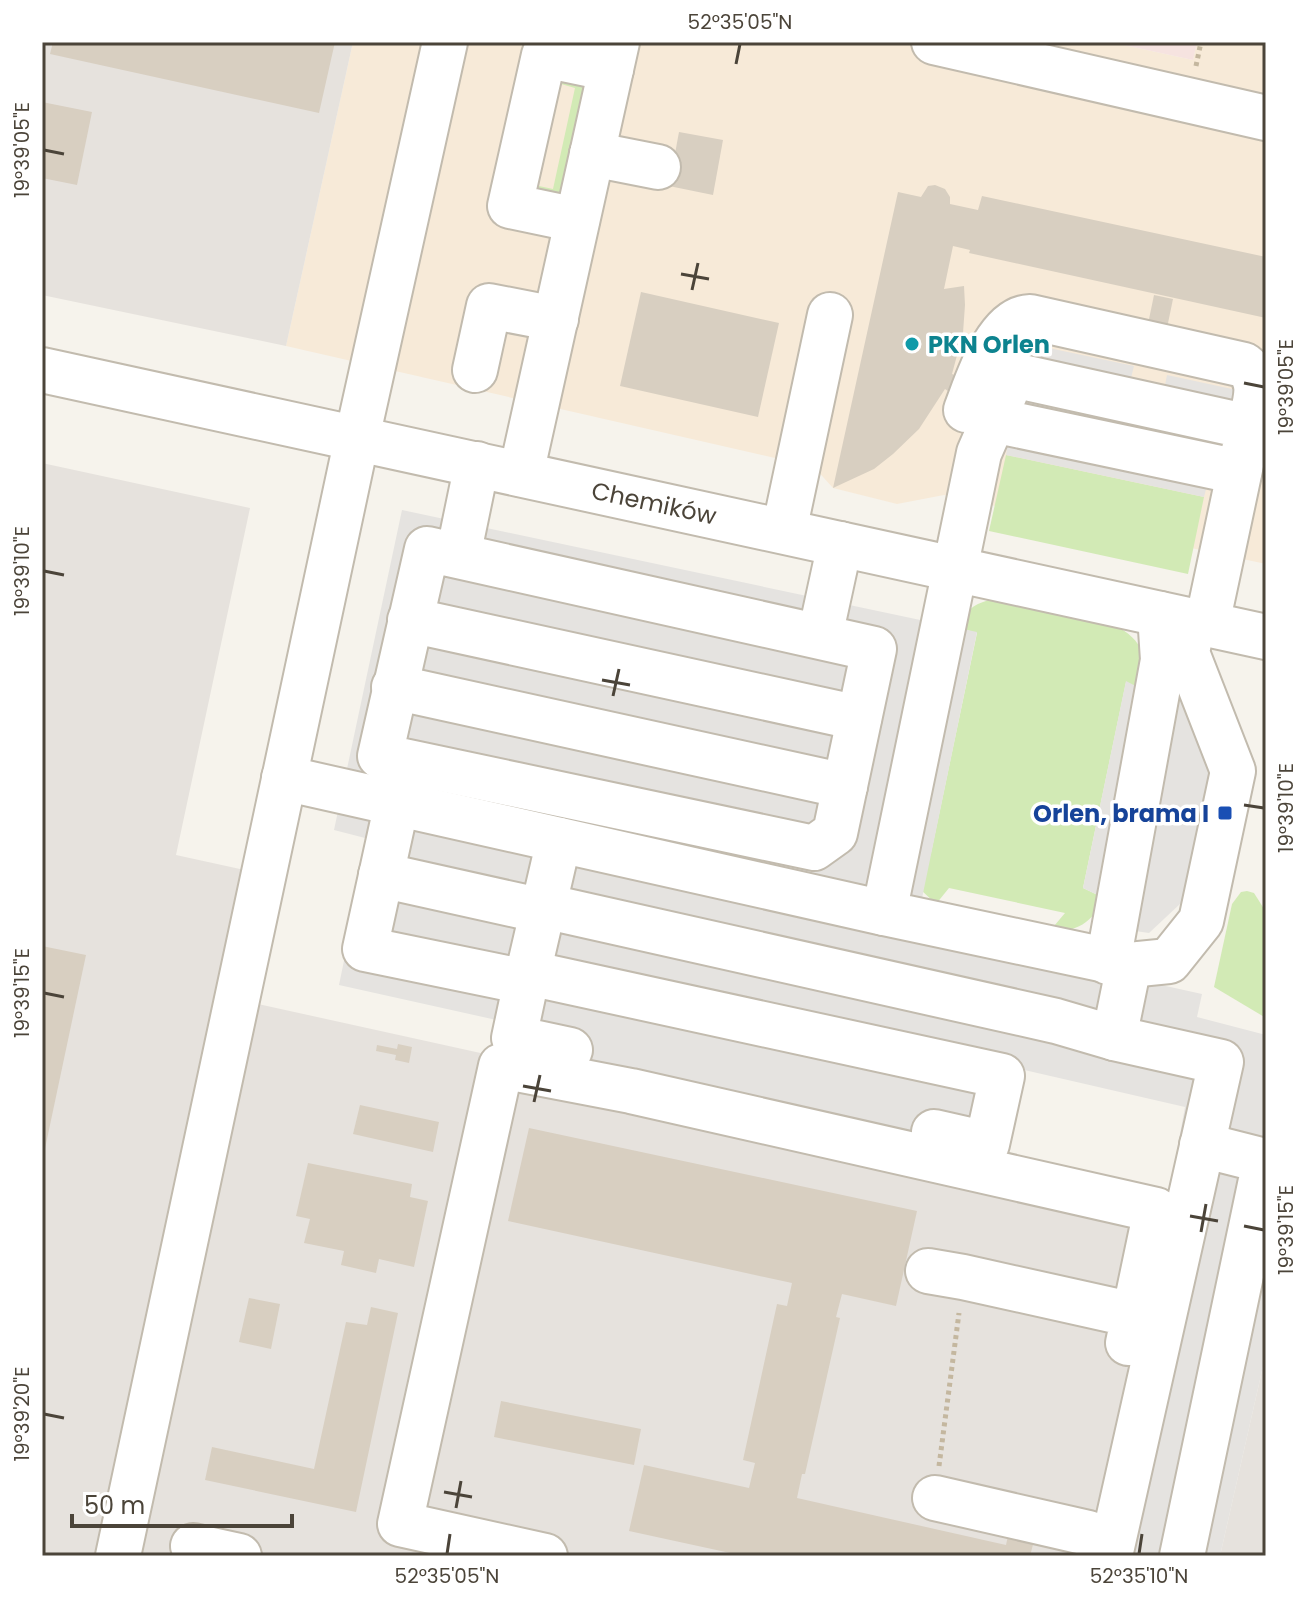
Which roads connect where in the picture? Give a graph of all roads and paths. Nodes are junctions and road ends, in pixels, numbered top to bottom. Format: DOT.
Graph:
graph roads {
  1 [pos="445,42"];
  2 [pos="934,42"];
  3 [pos="614,56"];
  4 [pos="1266,118"];
  5 [pos="592,154"];
  6 [pos="658,167"];
  7 [pos="577,220"];
  8 [pos="830,315"];
  9 [pos="556,319"];
  10 [pos="42,370"];
  11 [pos="475,370"];
  12 [pos="993,420"];
  13 [pos="1249,427"];
  14 [pos="357,438"];
  15 [pos="477,464"];
  16 [pos="1239,472"];
  17 [pos="521,474"];
  18 [pos="972,487"];
  19 [pos="784,531"];
  20 [pos="840,544"];
  21 [pos="458,556"];
  22 [pos="956,569"];
  23 [pos="410,620"];
  24 [pos="1187,620"];
  25 [pos="820,636"];
  26 [pos="1266,637"];
  27 [pos="394,687"];
  28 [pos="859,718"];
  29 [pos="284,778"];
  30 [pos="383,786"];
  31 [pos="845,786"];
  32 [pos="559,840"];
  33 [pos="814,848"];
  34 [pos="381,875"];
  35 [pos="804,895"];
  36 [pos="543,909"];
  37 [pos="882,912"];
  38 [pos="1118,963"];
  39 [pos="528,978"];
  40 [pos="865,978"];
  41 [pos="1016,1012"];
  42 [pos="1114,1038"];
  43 [pos="1002,1076"];
  44 [pos="1202,1145"];
  45 [pos="946,1274"];
  46 [pos="1134,1315"];
  47 [pos="935,1498"];
  48 [pos="398,1540"];
  49 [pos="193,1546"];
  50 [pos="1093,1548"];
  51 [pos="118,1556"];
  52 [pos="239,1556"];
  53 [pos="545,1556"];
  54 [pos="1182,1556"];
  1 -- 14 [label="street"];
  2 -- 4 [label="street"];
  3 -- 5 [label="street"];
  3 -- 7 [label="street"];
  5 -- 6 [label="street"];
  5 -- 7 [label="street"];
  7 -- 9 [label="street"];
  8 -- 19 [label="street"];
  9 -- 11 [label="street"];
  9 -- 17 [label="street"];
  10 -- 14 [label="street, Chemików"];
  12 -- 13 [label="street"];
  12 -- 16 [label="street"];
  12 -- 18 [label="street"];
  13 -- 16 [label="street"];
  13 -- 18 [label="street"];
  14 -- 15 [label="street, Chemików"];
  14 -- 29 [label="street"];
  15 -- 17 [label="street, Chemików"];
  15 -- 21 [label="street"];
  16 -- 24 [label="street"];
  17 -- 19 [label="street, Chemików"];
  18 -- 22 [label="street"];
  19 -- 20 [label="street, Chemików"];
  20 -- 22 [label="street, Chemików"];
  20 -- 25 [label="street"];
  21 -- 23 [label="street"];
  21 -- 25 [label="street"];
  22 -- 24 [label="street, Chemików"];
  22 -- 37 [label="street"];
  23 -- 27 [label="street"];
  23 -- 28 [label="street"];
  24 -- 26 [label="street, Chemików"];
  24 -- 38 [label="street"];
  24 -- 38 [label="street"];
  25 -- 28 [label="street"];
  27 -- 30 [label="street"];
  27 -- 31 [label="street"];
  28 -- 31 [label="street"];
  29 -- 30 [label="street"];
  29 -- 51 [label="street"];
  30 -- 32 [label="street"];
  30 -- 33 [label="street"];
  30 -- 34 [label="street"];
  31 -- 33 [label="street"];
  32 -- 35 [label="street"];
  32 -- 36 [label="street"];
  33 -- 35 [label="street"];
  34 -- 36 [label="street"];
  34 -- 39 [label="street"];
  35 -- 37 [label="street"];
  36 -- 39 [label="street"];
  36 -- 40 [label="street"];
  37 -- 38 [label="street"];
  37 -- 40 [label="street"];
  38 -- 42 [label="street"];
  39 -- 43 [label="street"];
  39 -- 43 [label="street"];
  40 -- 41 [label="street"];
  41 -- 42 [label="street"];
  41 -- 43 [label="street"];
  42 -- 44 [label="street"];
  44 -- 50 [label="street"];
  44 -- 54 [label="street"];
  45 -- 46 [label="street"];
  45 -- 47 [label="path"];
  46 -- 48 [label="street"];
  46 -- 50 [label="street"];
  47 -- 50 [label="street"];
  48 -- 53 [label="street"];
  49 -- 52 [label="street"];
}
